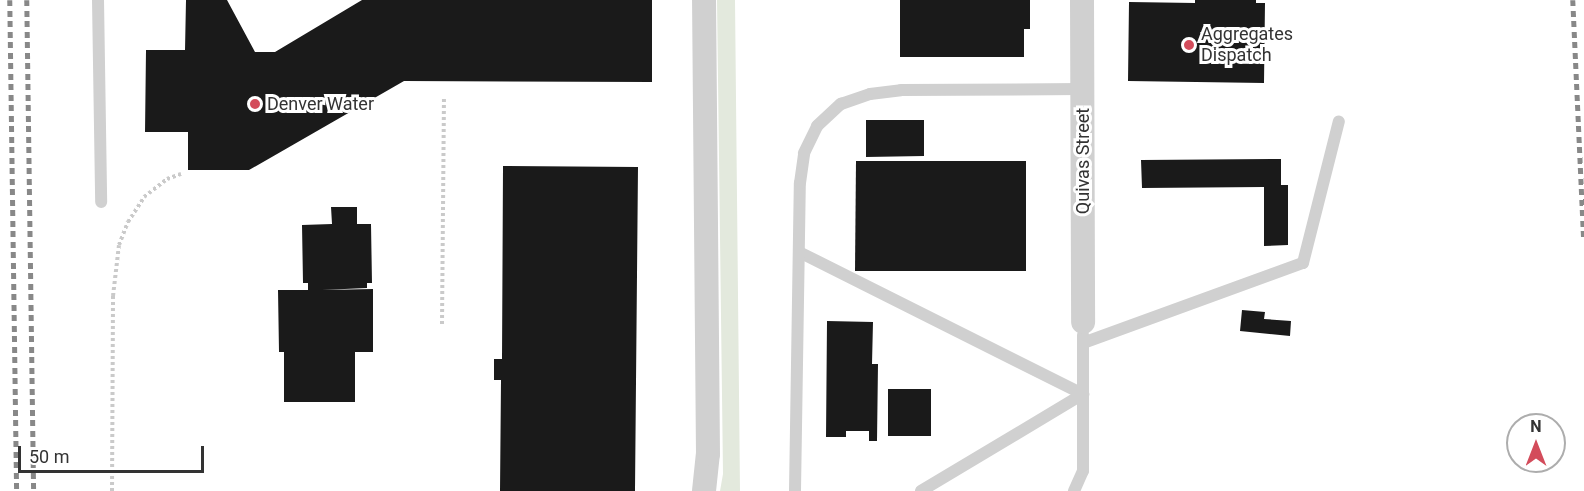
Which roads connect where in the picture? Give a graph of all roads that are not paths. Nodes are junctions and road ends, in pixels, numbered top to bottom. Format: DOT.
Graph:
graph roads {
  1 [pos="98,0"];
  2 [pos="704,0"];
  3 [pos="1082,0"];
  4 [pos="1082,89"];
  5 [pos="1339,121"];
  6 [pos="101,202"];
  7 [pos="799,252"];
  8 [pos="1083,332"];
  9 [pos="1083,394"];
  10 [pos="1083,471"];
  11 [pos="704,491"];
  12 [pos="795,491"];
  13 [pos="921,491"];
  14 [pos="1074,491"];
  15 [pos="1087,491"];
  1 -- 6 [label="lane"];
  2 -- 11 [label="street"];
  3 -- 4 [label="street, Quivas Street"];
  4 -- 7 [label="lane"];
  4 -- 8 [label="street, Quivas Street"];
  5 -- 8 [label="lane"];
  7 -- 9 [label="lane"];
  7 -- 12 [label="lane"];
  8 -- 9 [label="lane"];
  9 -- 10 [label="lane"];
  9 -- 13 [label="lane"];
  10 -- 14 [label="lane"];
  10 -- 15 [label="lane"];
}
